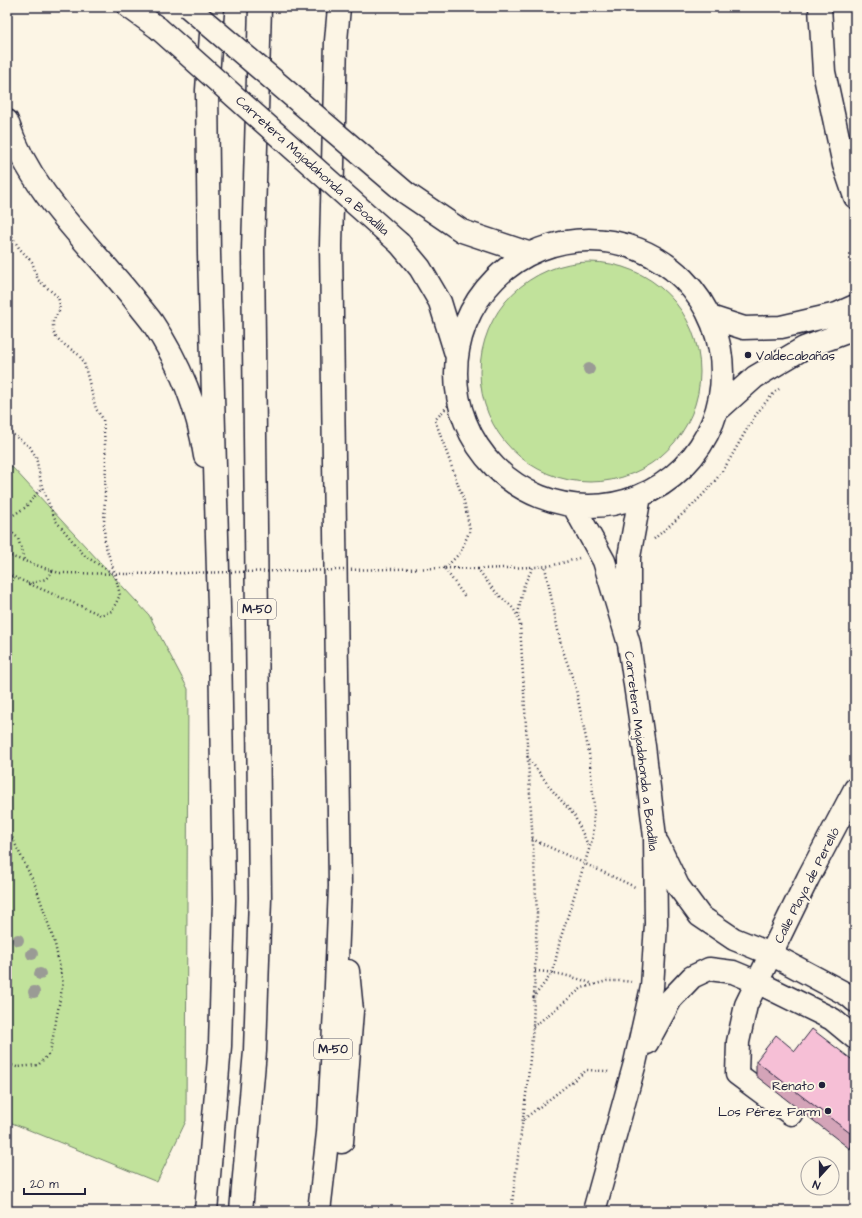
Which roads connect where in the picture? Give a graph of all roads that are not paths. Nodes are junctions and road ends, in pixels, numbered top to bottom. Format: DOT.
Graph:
graph roads {
  1 [pos="129,7"];
  2 [pos="188,7"];
  3 [pos="213,7"];
  4 [pos="260,7"];
  5 [pos="339,7"];
  6 [pos="820,7"];
  7 [pos="7,121"];
  8 [pos="855,197"];
  9 [pos="528,254"];
  10 [pos="855,306"];
  11 [pos="710,317"];
  12 [pos="855,329"];
  13 [pos="456,354"];
  14 [pos="717,411"];
  15 [pos="640,496"];
  16 [pos="573,505"];
  17 [pos="217,535"];
  18 [pos="629,644"];
  19 [pos="855,789"];
  20 [pos="655,837"];
  21 [pos="340,886"];
  22 [pos="771,954"];
  23 [pos="757,982"];
  24 [pos="855,1001"];
  25 [pos="855,1038"];
  26 [pos="633,1073"];
  27 [pos="791,1114"];
  28 [pos="206,1211"];
  29 [pos="241,1211"];
  30 [pos="319,1211"];
  31 [pos="334,1211"];
  32 [pos="594,1211"];
  1 -- 13 [label="main road, Carretera Majadahonda a Boadilla, bridge"];
  2 -- 9 [label="main road, bridge"];
  3 -- 17 [label="main road"];
  4 -- 29 [label="main road, M-50"];
  5 -- 21 [label="main road, M-50"];
  6 -- 8 [label="main road"];
  7 -- 17 [label="main road"];
  9 -- 11 [label="main road"];
  9 -- 13 [label="main road"];
  10 -- 11 [label="main road"];
  11 -- 14 [label="main road"];
  12 -- 14 [label="main road"];
  13 -- 16 [label="main road"];
  14 -- 15 [label="main road"];
  15 -- 16 [label="main road"];
  15 -- 18 [label="main road, Carretera Majadahonda a Boadilla"];
  16 -- 18 [label="main road, Carretera Majadahonda a Boadilla"];
  17 -- 28 [label="main road"];
  18 -- 20 [label="main road, Carretera Majadahonda a Boadilla"];
  19 -- 22 [label="main road, Calle Playa de Perelló"];
  20 -- 22 [label="main road"];
  20 -- 26 [label="main road, Carretera Majadahonda a Boadilla"];
  21 -- 30 [label="main road, M-50"];
  21 -- 31 [label="main road"];
  22 -- 23 [label="main road, Calle Playa de Perelló"];
  22 -- 24 [label="main road"];
  23 -- 25 [label="main road"];
  23 -- 26 [label="main road"];
  23 -- 27 [label="main road, Calle Playa de Perelló"];
  26 -- 32 [label="main road, Carretera Majadahonda a Boadilla"];
}
